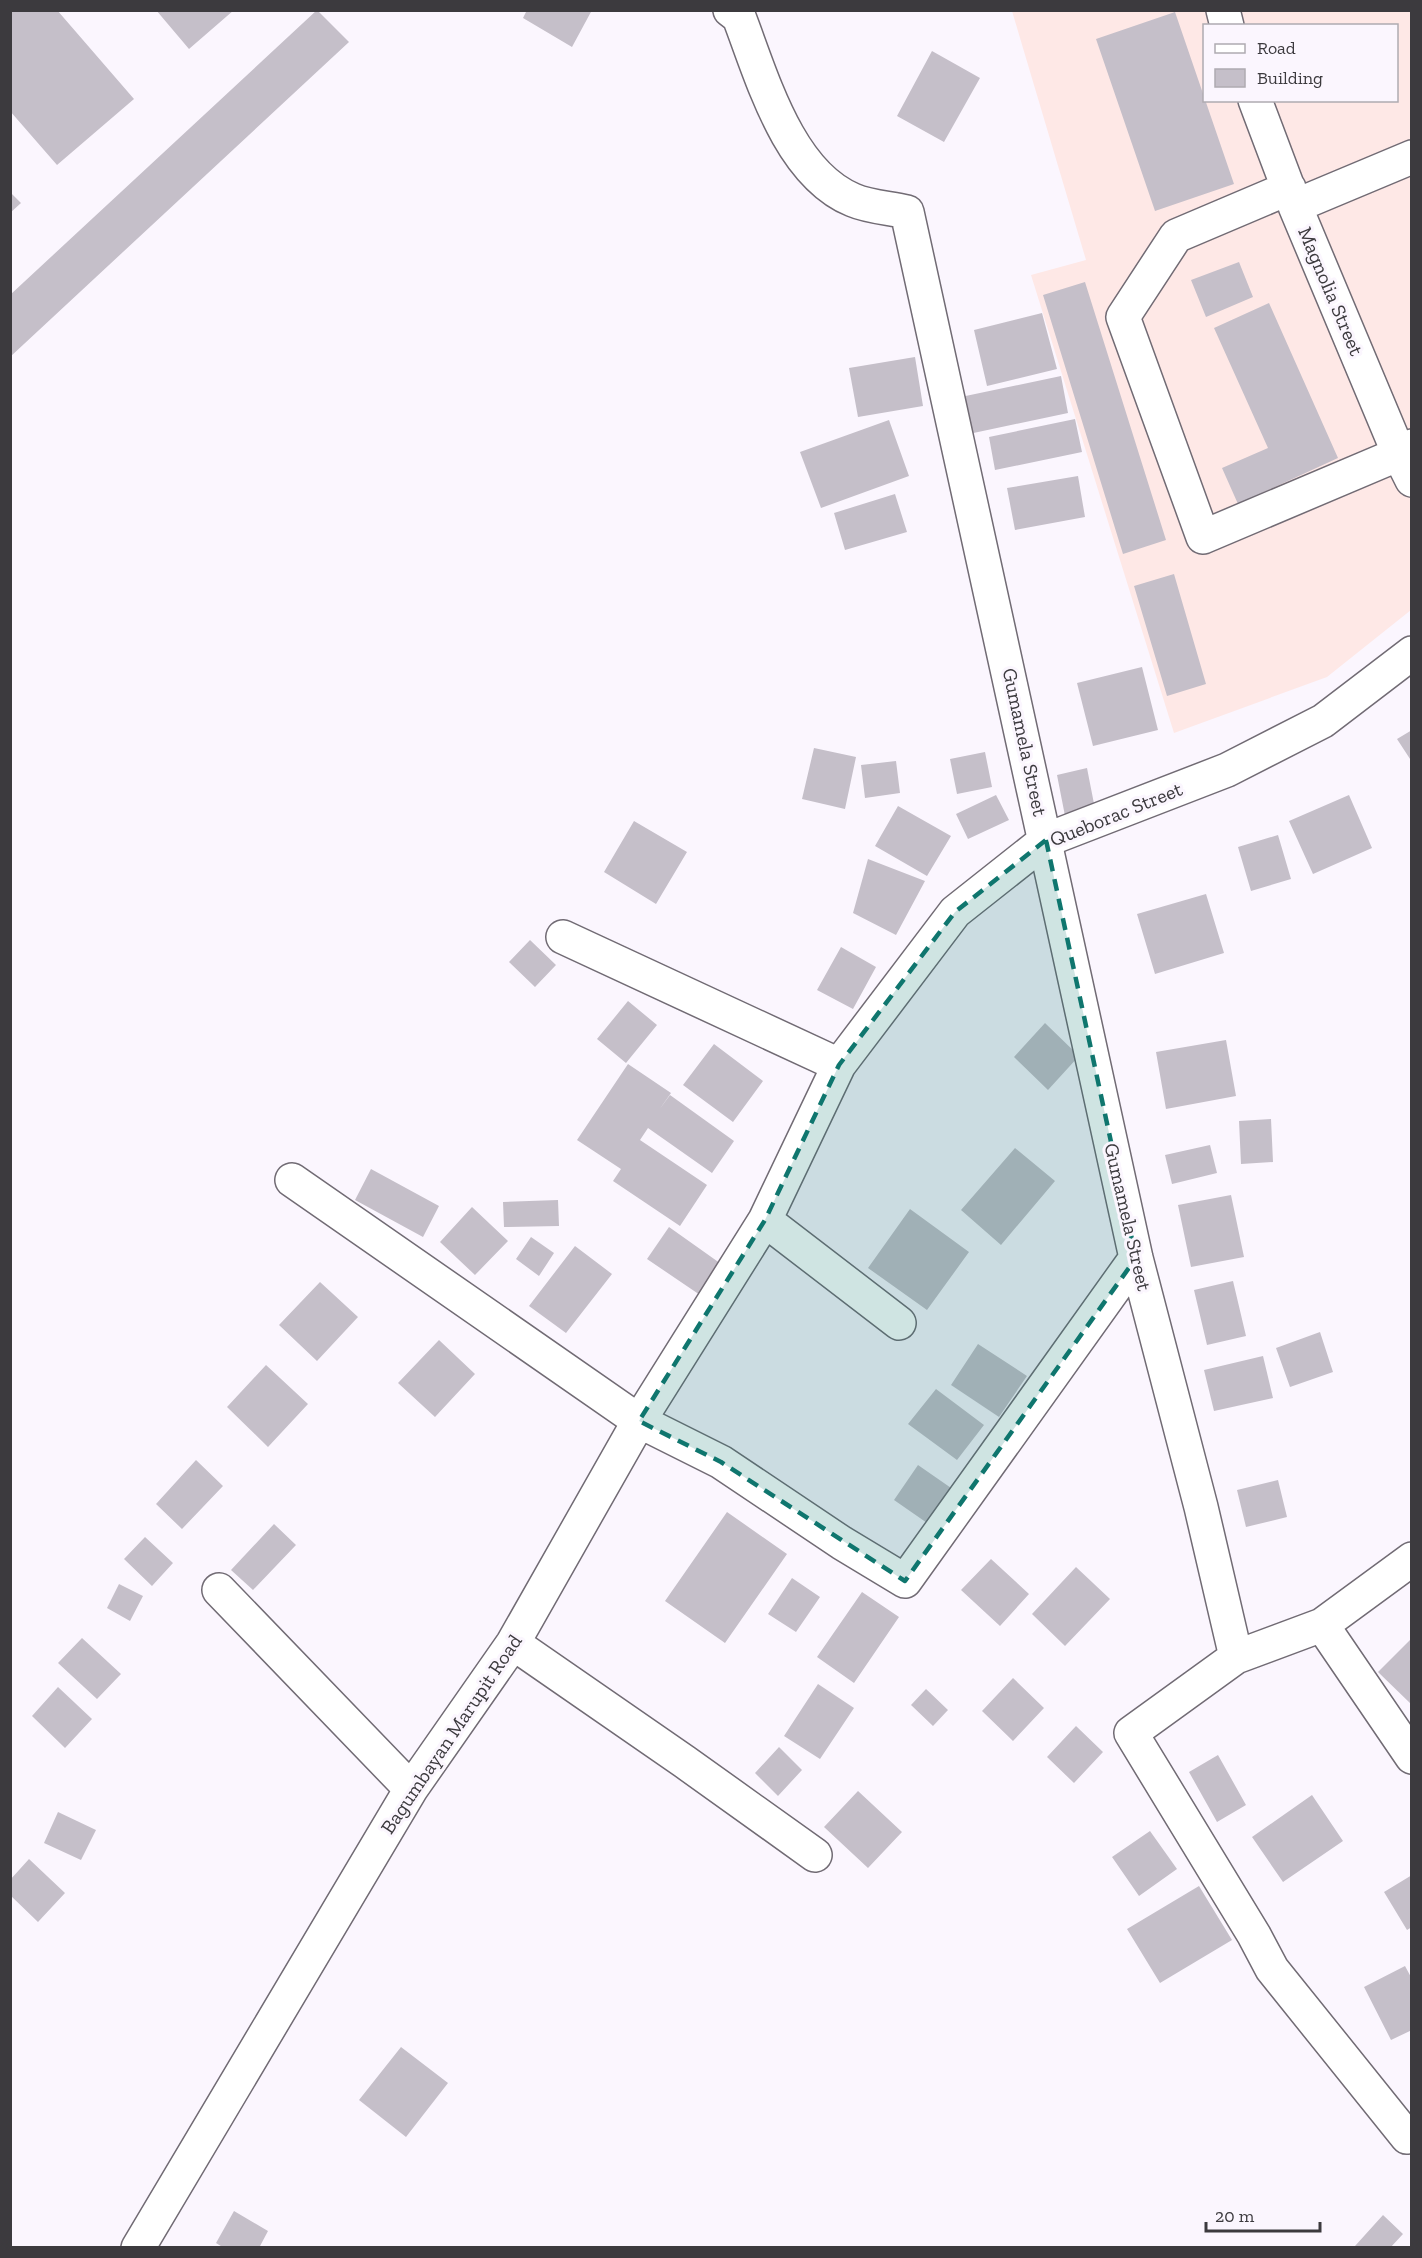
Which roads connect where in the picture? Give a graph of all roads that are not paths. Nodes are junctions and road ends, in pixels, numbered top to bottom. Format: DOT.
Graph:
graph roads {
  1 [pos="729,10"];
  2 [pos="1256,102"];
  3 [pos="1412,156"];
  4 [pos="1292,197"];
  5 [pos="1407,460"];
  6 [pos="1412,653"];
  7 [pos="1046,840"];
  8 [pos="563,937"];
  9 [pos="840,1065"];
  10 [pos="292,1180"];
  11 [pos="765,1220"];
  12 [pos="1136,1258"];
  13 [pos="899,1323"];
  14 [pos="639,1421"];
  15 [pos="1412,1559"];
  16 [pos="219,1590"];
  17 [pos="1322,1625"];
  18 [pos="513,1643"];
  19 [pos="1236,1657"];
  20 [pos="1412,1757"];
  21 [pos="411,1789"];
  22 [pos="815,1855"];
  23 [pos="1412,2136"];
  24 [pos="138,2247"];
  1 -- 7 [label="street, Gumamela Street"];
  2 -- 4 [label="street, Magnolia Street"];
  3 -- 4 [label="street"];
  4 -- 5 [label="street, Magnolia Street"];
  4 -- 5 [label="street"];
  6 -- 7 [label="street, Queborac Street"];
  7 -- 9 [label="street, Queborac Street"];
  7 -- 12 [label="street, Gumamela Street"];
  8 -- 9 [label="street"];
  9 -- 11 [label="street, Queborac Street"];
  10 -- 14 [label="street"];
  11 -- 13 [label="street"];
  11 -- 14 [label="street, Bagumbayan Marupit Road"];
  12 -- 14 [label="street"];
  12 -- 19 [label="street, Gumamela Street"];
  14 -- 18 [label="street, Bagumbayan Marupit Road"];
  15 -- 17 [label="street"];
  16 -- 21 [label="street"];
  17 -- 19 [label="street"];
  17 -- 20 [label="street"];
  18 -- 21 [label="street, Bagumbayan Marupit Road"];
  18 -- 22 [label="street"];
  19 -- 23 [label="street"];
  21 -- 24 [label="street, Bagumbayan Marupit Road"];
}
